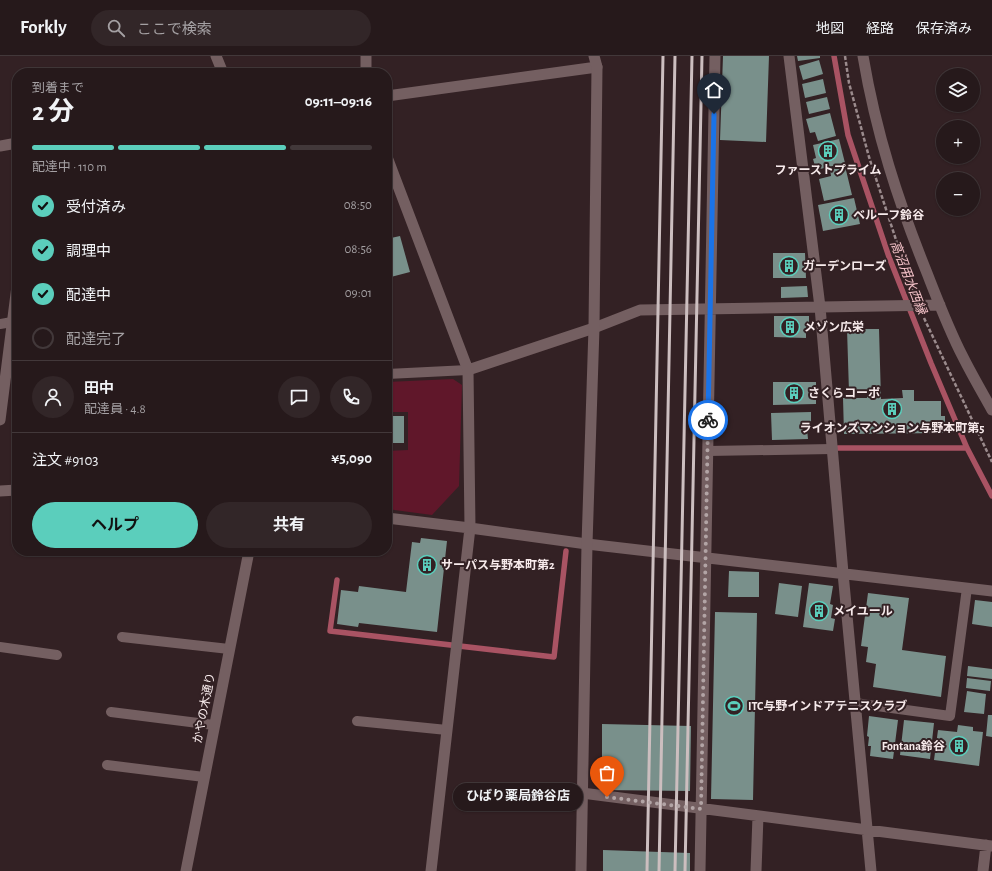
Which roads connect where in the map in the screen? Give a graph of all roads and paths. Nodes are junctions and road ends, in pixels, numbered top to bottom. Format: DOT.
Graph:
graph roads {
  1 [pos="216,56"];
  2 [pos="366,56"];
  3 [pos="715,56"];
  4 [pos="789,56"];
  5 [pos="863,56"];
  6 [pos="596,61"];
  7 [pos="221,68"];
  8 [pos="366,68"];
  9 [pos="392,95"];
  10 [pos="12,144"];
  11 [pos="0,146"];
  12 [pos="392,170"];
  13 [pos="940,305"];
  14 [pos="820,307"];
  15 [pos="711,309"];
  16 [pos="12,322"];
  17 [pos="0,324"];
  18 [pos="594,328"];
  19 [pos="468,370"];
  20 [pos="392,374"];
  21 [pos="992,410"];
  22 [pos="0,420"];
  23 [pos="832,448"];
  24 [pos="708,451"];
  25 [pos="12,491"];
  26 [pos="0,492"];
  27 [pos="392,519"];
  28 [pos="470,528"];
  29 [pos="587,544"];
  30 [pos="247,556"];
  31 [pos="706,557"];
  32 [pos="843,573"];
  33 [pos="967,588"];
  34 [pos="992,591"];
  35 [pos="122,637"];
  36 [pos="0,647"];
  37 [pos="229,649"];
  38 [pos="57,655"];
  39 [pos="855,703"];
  40 [pos="110,712"];
  41 [pos="356,721"];
  42 [pos="214,725"];
  43 [pos="447,730"];
  44 [pos="107,765"];
  45 [pos="204,777"];
  46 [pos="582,793"];
  47 [pos="701,809"];
  48 [pos="758,816"];
  49 [pos="867,830"];
  50 [pos="989,845"];
  51 [pos="186,871"];
  52 [pos="431,871"];
  53 [pos="582,871"];
  54 [pos="700,871"];
  55 [pos="756,871"];
  56 [pos="871,871"];
  57 [pos="983,871"];
  1 -- 7 [label="street"];
  2 -- 8 [label="street"];
  3 -- 15 [label="street"];
  4 -- 14 [label="street"];
  5 -- 13 [label="street"];
  6 -- 9 [label="street"];
  6 -- 18 [label="street"];
  10 -- 11 [label="street"];
  12 -- 19 [label="street"];
  13 -- 14 [label="street"];
  13 -- 21 [label="street"];
  14 -- 15 [label="street"];
  14 -- 23 [label="street"];
  15 -- 18 [label="street"];
  15 -- 24 [label="street"];
  16 -- 17 [label="lane"];
  16 -- 22 [label="street"];
  18 -- 19 [label="street"];
  18 -- 29 [label="street"];
  19 -- 20 [label="lane"];
  19 -- 28 [label="street"];
  23 -- 24 [label="lane"];
  23 -- 32 [label="street"];
  24 -- 31 [label="street"];
  25 -- 26 [label="street"];
  27 -- 28 [label="street"];
  28 -- 29 [label="street"];
  28 -- 43 [label="street"];
  29 -- 31 [label="street"];
  29 -- 46 [label="street"];
  30 -- 37 [label="street, かやの木通り"];
  31 -- 32 [label="street"];
  31 -- 47 [label="street"];
  32 -- 33 [label="street"];
  32 -- 39 [label="street"];
  33 -- 34 [label="street"];
  33 -- 39 [label="lane"];
  35 -- 37 [label="lane"];
  36 -- 38 [label="lane"];
  37 -- 42 [label="street, かやの木通り"];
  39 -- 49 [label="street"];
  40 -- 42 [label="lane"];
  41 -- 43 [label="lane"];
  42 -- 45 [label="street, かやの木通り"];
  43 -- 52 [label="street"];
  44 -- 45 [label="lane"];
  45 -- 51 [label="street, かやの木通り"];
  46 -- 47 [label="street"];
  46 -- 53 [label="street"];
  47 -- 48 [label="street"];
  47 -- 54 [label="street"];
  48 -- 49 [label="street"];
  48 -- 55 [label="street"];
  49 -- 50 [label="street"];
  49 -- 56 [label="street"];
  50 -- 57 [label="street"];
}
